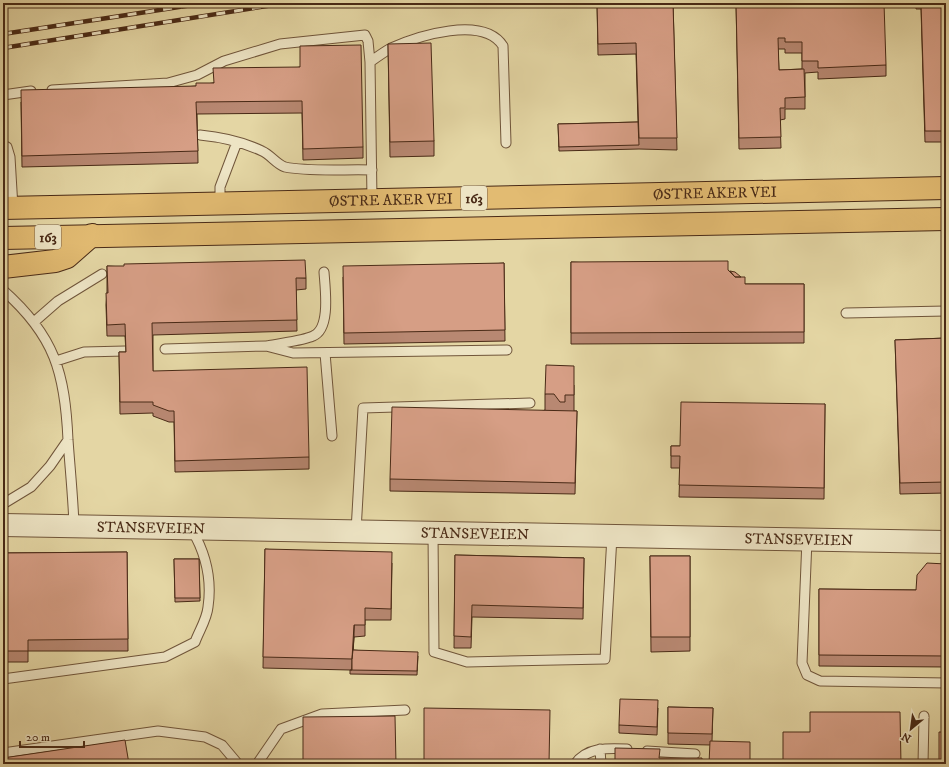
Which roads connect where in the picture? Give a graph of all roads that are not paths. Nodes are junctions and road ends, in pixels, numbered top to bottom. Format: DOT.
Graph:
graph roads {
  1 [pos="370,62"];
  2 [pos="3,95"];
  3 [pos="200,135"];
  4 [pos="237,142"];
  5 [pos="506,143"];
  6 [pos="3,145"];
  7 [pos="372,170"];
  8 [pos="946,188"];
  9 [pos="372,200"];
  10 [pos="220,203"];
  11 [pos="8,208"];
  12 [pos="946,219"];
  13 [pos="92,235"];
  14 [pos="3,238"];
  15 [pos="3,267"];
  16 [pos="324,272"];
  17 [pos="102,274"];
  18 [pos="3,290"];
  19 [pos="946,311"];
  20 [pos="846,314"];
  21 [pos="34,322"];
  22 [pos="266,346"];
  23 [pos="165,349"];
  24 [pos="507,350"];
  25 [pos="125,351"];
  26 [pos="325,353"];
  27 [pos="56,361"];
  28 [pos="530,403"];
  29 [pos="332,436"];
  30 [pos="68,440"];
  31 [pos="3,504"];
  32 [pos="3,525"];
  33 [pos="74,525"];
  34 [pos="190,527"];
  35 [pos="356,531"];
  36 [pos="433,532"];
  37 [pos="612,536"];
  38 [pos="807,539"];
  39 [pos="946,542"];
  40 [pos="3,679"];
  41 [pos="946,683"];
  42 [pos="405,710"];
  43 [pos="924,716"];
  44 [pos="600,749"];
  45 [pos="3,753"];
  46 [pos="695,754"];
  47 [pos="238,764"];
  48 [pos="257,764"];
  49 [pos="575,764"];
  50 [pos="600,764"];
  51 [pos="923,764"];
  1 -- 2 [label="lane"];
  1 -- 5 [label="lane"];
  1 -- 7 [label="lane"];
  3 -- 4 [label="lane"];
  4 -- 7 [label="lane"];
  4 -- 10 [label="lane"];
  6 -- 11 [label="lane"];
  7 -- 9 [label="lane"];
  8 -- 9 [label="highway, ØSTRE AKER VEI / 163"];
  9 -- 10 [label="highway, ØSTRE AKER VEI / 163"];
  10 -- 11 [label="highway, ØSTRE AKER VEI / 163"];
  12 -- 13 [label="highway, ØSTRE AKER VEI / 163"];
  13 -- 14 [label="highway, ØSTRE AKER VEI / 163"];
  13 -- 15 [label="highway"];
  16 -- 22 [label="lane"];
  17 -- 21 [label="lane"];
  18 -- 21 [label="lane"];
  19 -- 20 [label="lane"];
  21 -- 27 [label="lane"];
  22 -- 23 [label="lane"];
  22 -- 26 [label="lane"];
  24 -- 26 [label="lane"];
  25 -- 27 [label="lane"];
  26 -- 29 [label="lane"];
  27 -- 30 [label="lane"];
  28 -- 35 [label="lane"];
  30 -- 31 [label="lane"];
  30 -- 33 [label="lane"];
  32 -- 33 [label="street, STANSEVEIEN"];
  33 -- 34 [label="street, STANSEVEIEN"];
  34 -- 35 [label="street, STANSEVEIEN"];
  34 -- 40 [label="lane"];
  35 -- 36 [label="street, STANSEVEIEN"];
  36 -- 37 [label="street, STANSEVEIEN"];
  36 -- 37 [label="lane"];
  37 -- 38 [label="street, STANSEVEIEN"];
  38 -- 39 [label="street, STANSEVEIEN"];
  38 -- 41 [label="lane"];
  42 -- 48 [label="lane"];
  43 -- 51 [label="lane"];
  44 -- 46 [label="lane"];
  44 -- 49 [label="lane"];
  44 -- 50 [label="lane"];
  45 -- 47 [label="lane"];
}
